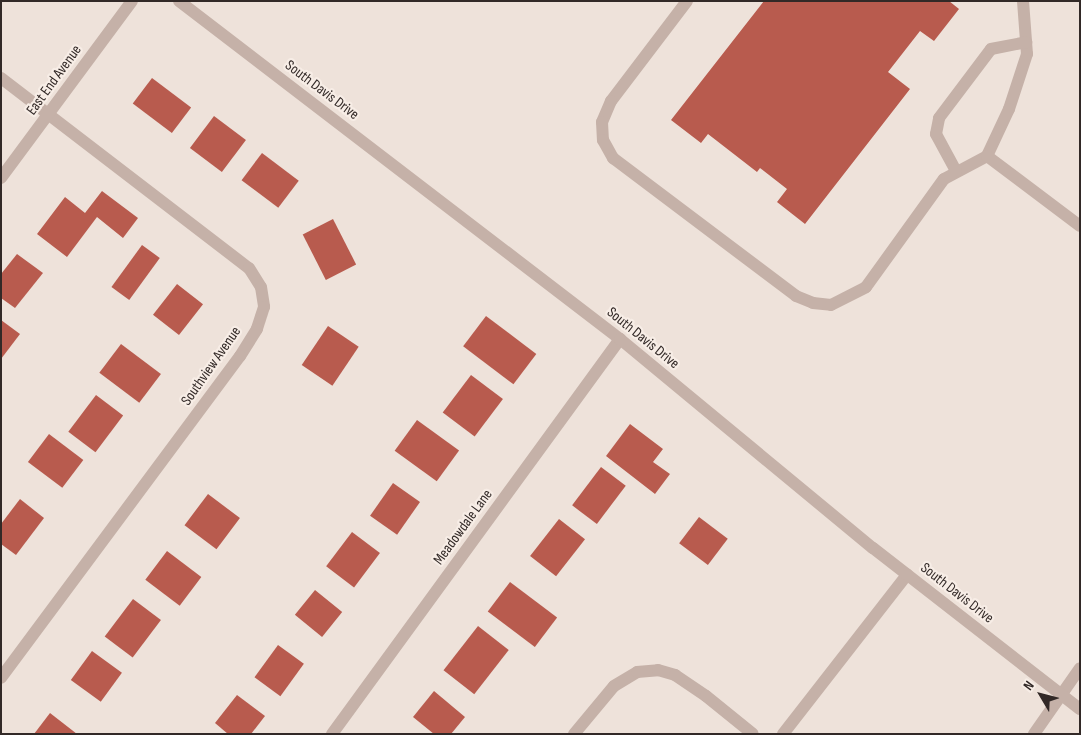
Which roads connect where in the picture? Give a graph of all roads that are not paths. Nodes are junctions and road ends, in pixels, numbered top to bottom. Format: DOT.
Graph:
graph roads {
  1 [pos="132,1"];
  2 [pos="179,1"];
  3 [pos="687,1"];
  4 [pos="1023,1"];
  5 [pos="1026,42"];
  6 [pos="1,78"];
  7 [pos="49,114"];
  8 [pos="987,156"];
  9 [pos="956,171"];
  10 [pos="1,178"];
  11 [pos="1080,226"];
  12 [pos="620,339"];
  13 [pos="907,574"];
  14 [pos="1080,668"];
  15 [pos="1,678"];
  16 [pos="1061,694"];
  17 [pos="1080,709"];
  18 [pos="332,734"];
  19 [pos="574,734"];
  20 [pos="753,734"];
  21 [pos="783,734"];
  22 [pos="1034,734"];
  1 -- 7 [label="street, East End Avenue"];
  2 -- 12 [label="street, South Davis Drive"];
  3 -- 9 [label="street"];
  4 -- 5 [label="street"];
  5 -- 8 [label="street"];
  5 -- 9 [label="street"];
  6 -- 7 [label="street, Southview Avenue"];
  7 -- 10 [label="street, East End Avenue"];
  7 -- 15 [label="street, Southview Avenue"];
  8 -- 9 [label="street"];
  8 -- 11 [label="street"];
  12 -- 13 [label="street, South Davis Drive"];
  12 -- 18 [label="street, Meadowdale Lane"];
  13 -- 16 [label="street, South Davis Drive"];
  13 -- 21 [label="street"];
  14 -- 16 [label="street"];
  16 -- 17 [label="street, South Davis Drive"];
  16 -- 22 [label="street"];
  19 -- 20 [label="street"];
}
